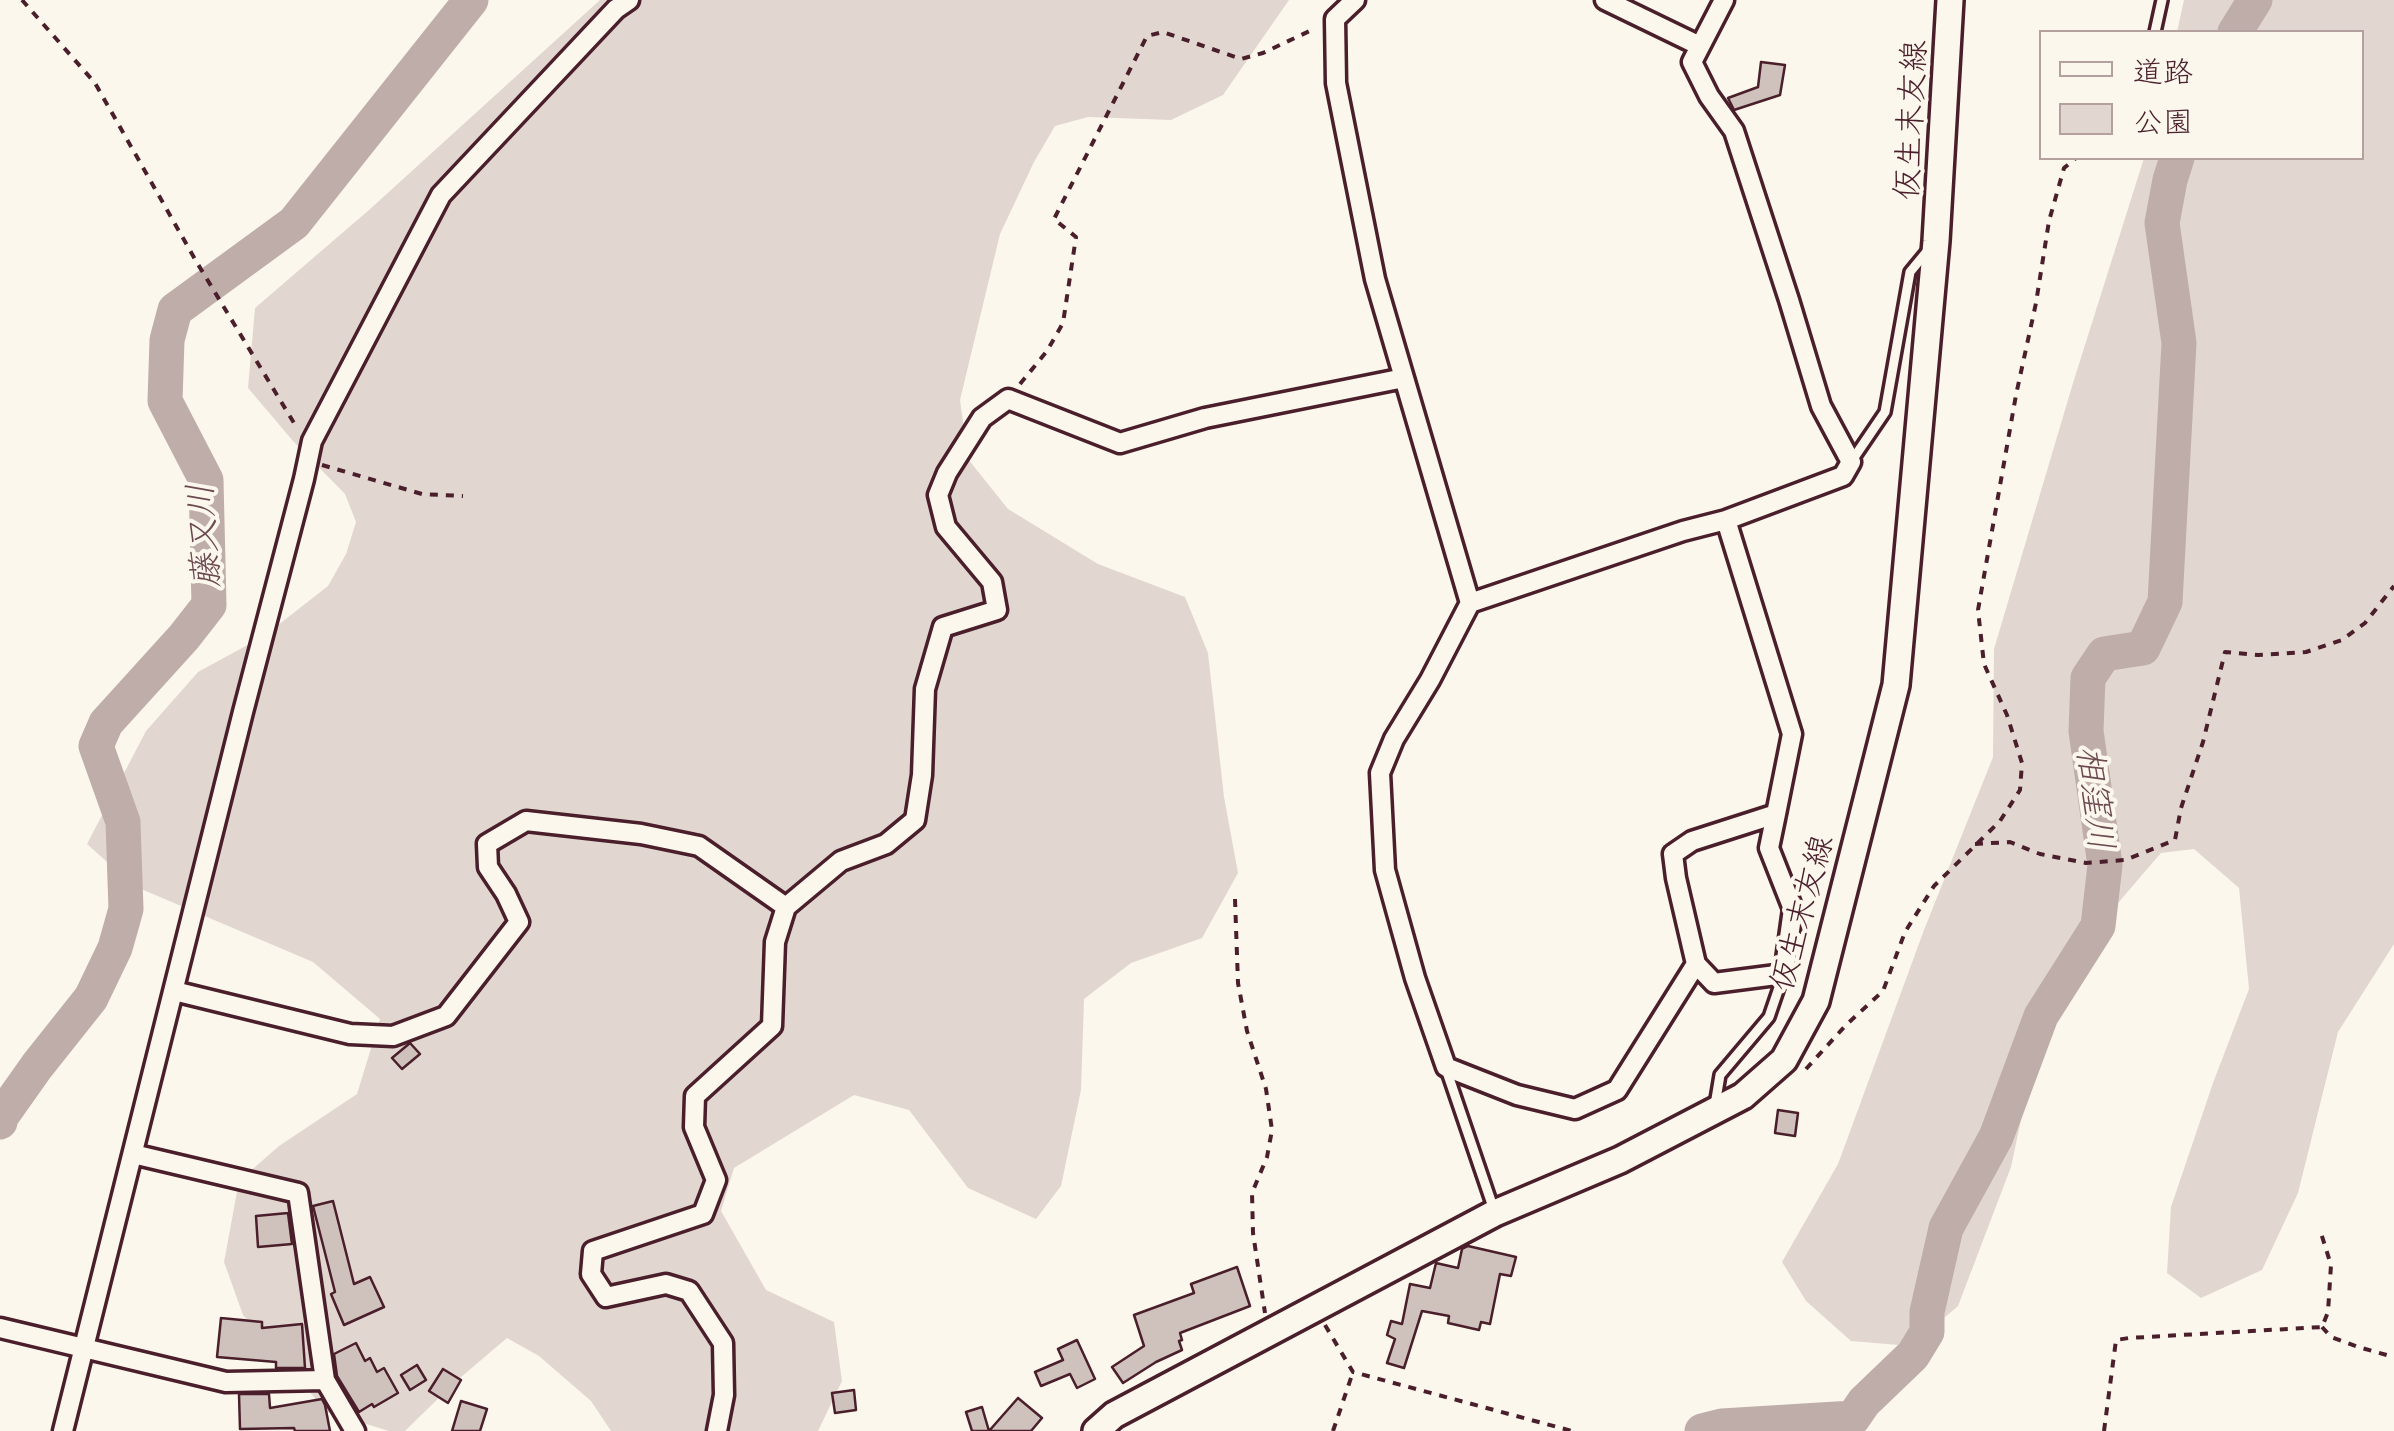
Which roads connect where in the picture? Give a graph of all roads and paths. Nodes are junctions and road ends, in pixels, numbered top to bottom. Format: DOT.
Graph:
graph roads {
  1 [pos="22,0"];
  2 [pos="629,0"];
  3 [pos="1355,0"];
  4 [pos="1605,0"];
  5 [pos="1724,0"];
  6 [pos="1950,0"];
  7 [pos="2162,0"];
  8 [pos="1335,18"];
  9 [pos="2154,30"];
  10 [pos="1700,46"];
  11 [pos="2074,160"];
  12 [pos="1936,241"];
  13 [pos="1404,378"];
  14 [pos="1008,399"];
  15 [pos="312,440"];
  16 [pos="308,460"];
  17 [pos="1852,462"];
  18 [pos="463,496"];
  19 [pos="1726,520"];
  20 [pos="2394,586"];
  21 [pos="1470,602"];
  22 [pos="1776,814"];
  23 [pos="1974,844"];
  24 [pos="1235,900"];
  25 [pos="786,906"];
  26 [pos="1696,964"];
  27 [pos="1784,974"];
  28 [pos="174,991"];
  29 [pos="1446,1067"];
  30 [pos="1800,1073"];
  31 [pos="1714,1112"];
  32 [pos="133,1154"];
  33 [pos="1495,1213"];
  34 [pos="2322,1233"];
  35 [pos="1315,1308"];
  36 [pos="2322,1327"];
  37 [pos="0,1328"];
  38 [pos="1272,1331"];
  39 [pos="84,1348"];
  40 [pos="2394,1356"];
  41 [pos="1352,1372"];
  42 [pos="325,1380"];
  43 [pos="64,1431"];
  44 [pos="355,1431"];
  45 [pos="716,1431"];
  46 [pos="1096,1431"];
  47 [pos="1333,1431"];
  48 [pos="1572,1431"];
  49 [pos="2104,1431"];
  1 -- 15 [label="path"];
  2 -- 15 [label="street"];
  3 -- 8 [label="street"];
  4 -- 10 [label="street"];
  5 -- 10 [label="street"];
  6 -- 12 [label="main road, 仮生末友線"];
  7 -- 9 [label="lane"];
  8 -- 13 [label="street"];
  8 -- 14 [label="path"];
  10 -- 17 [label="street"];
  11 -- 23 [label="path"];
  12 -- 17 [label="lane"];
  12 -- 31 [label="main road, 仮生末友線"];
  13 -- 14 [label="street"];
  13 -- 21 [label="street"];
  14 -- 25 [label="street"];
  15 -- 16 [label="street"];
  16 -- 18 [label="path"];
  16 -- 28 [label="street"];
  17 -- 19 [label="street"];
  19 -- 21 [label="street"];
  19 -- 22 [label="street"];
  20 -- 23 [label="path"];
  21 -- 29 [label="street"];
  22 -- 26 [label="street"];
  22 -- 27 [label="street"];
  23 -- 30 [label="path"];
  24 -- 38 [label="path"];
  25 -- 28 [label="street"];
  25 -- 45 [label="street"];
  26 -- 27 [label="street"];
  26 -- 29 [label="street"];
  27 -- 31 [label="lane"];
  28 -- 32 [label="street"];
  29 -- 33 [label="lane"];
  31 -- 33 [label="main road, 仮生末友線"];
  32 -- 39 [label="street"];
  32 -- 42 [label="street"];
  33 -- 35 [label="main road, 仮生末友線"];
  34 -- 36 [label="path"];
  35 -- 38 [label="main road, 仮生末友線"];
  35 -- 41 [label="path"];
  36 -- 40 [label="path"];
  36 -- 49 [label="path"];
  37 -- 39 [label="street"];
  38 -- 46 [label="main road, 仮生末友線"];
  39 -- 42 [label="street"];
  39 -- 43 [label="street"];
  41 -- 47 [label="path"];
  41 -- 48 [label="path"];
  42 -- 44 [label="street"];
}
